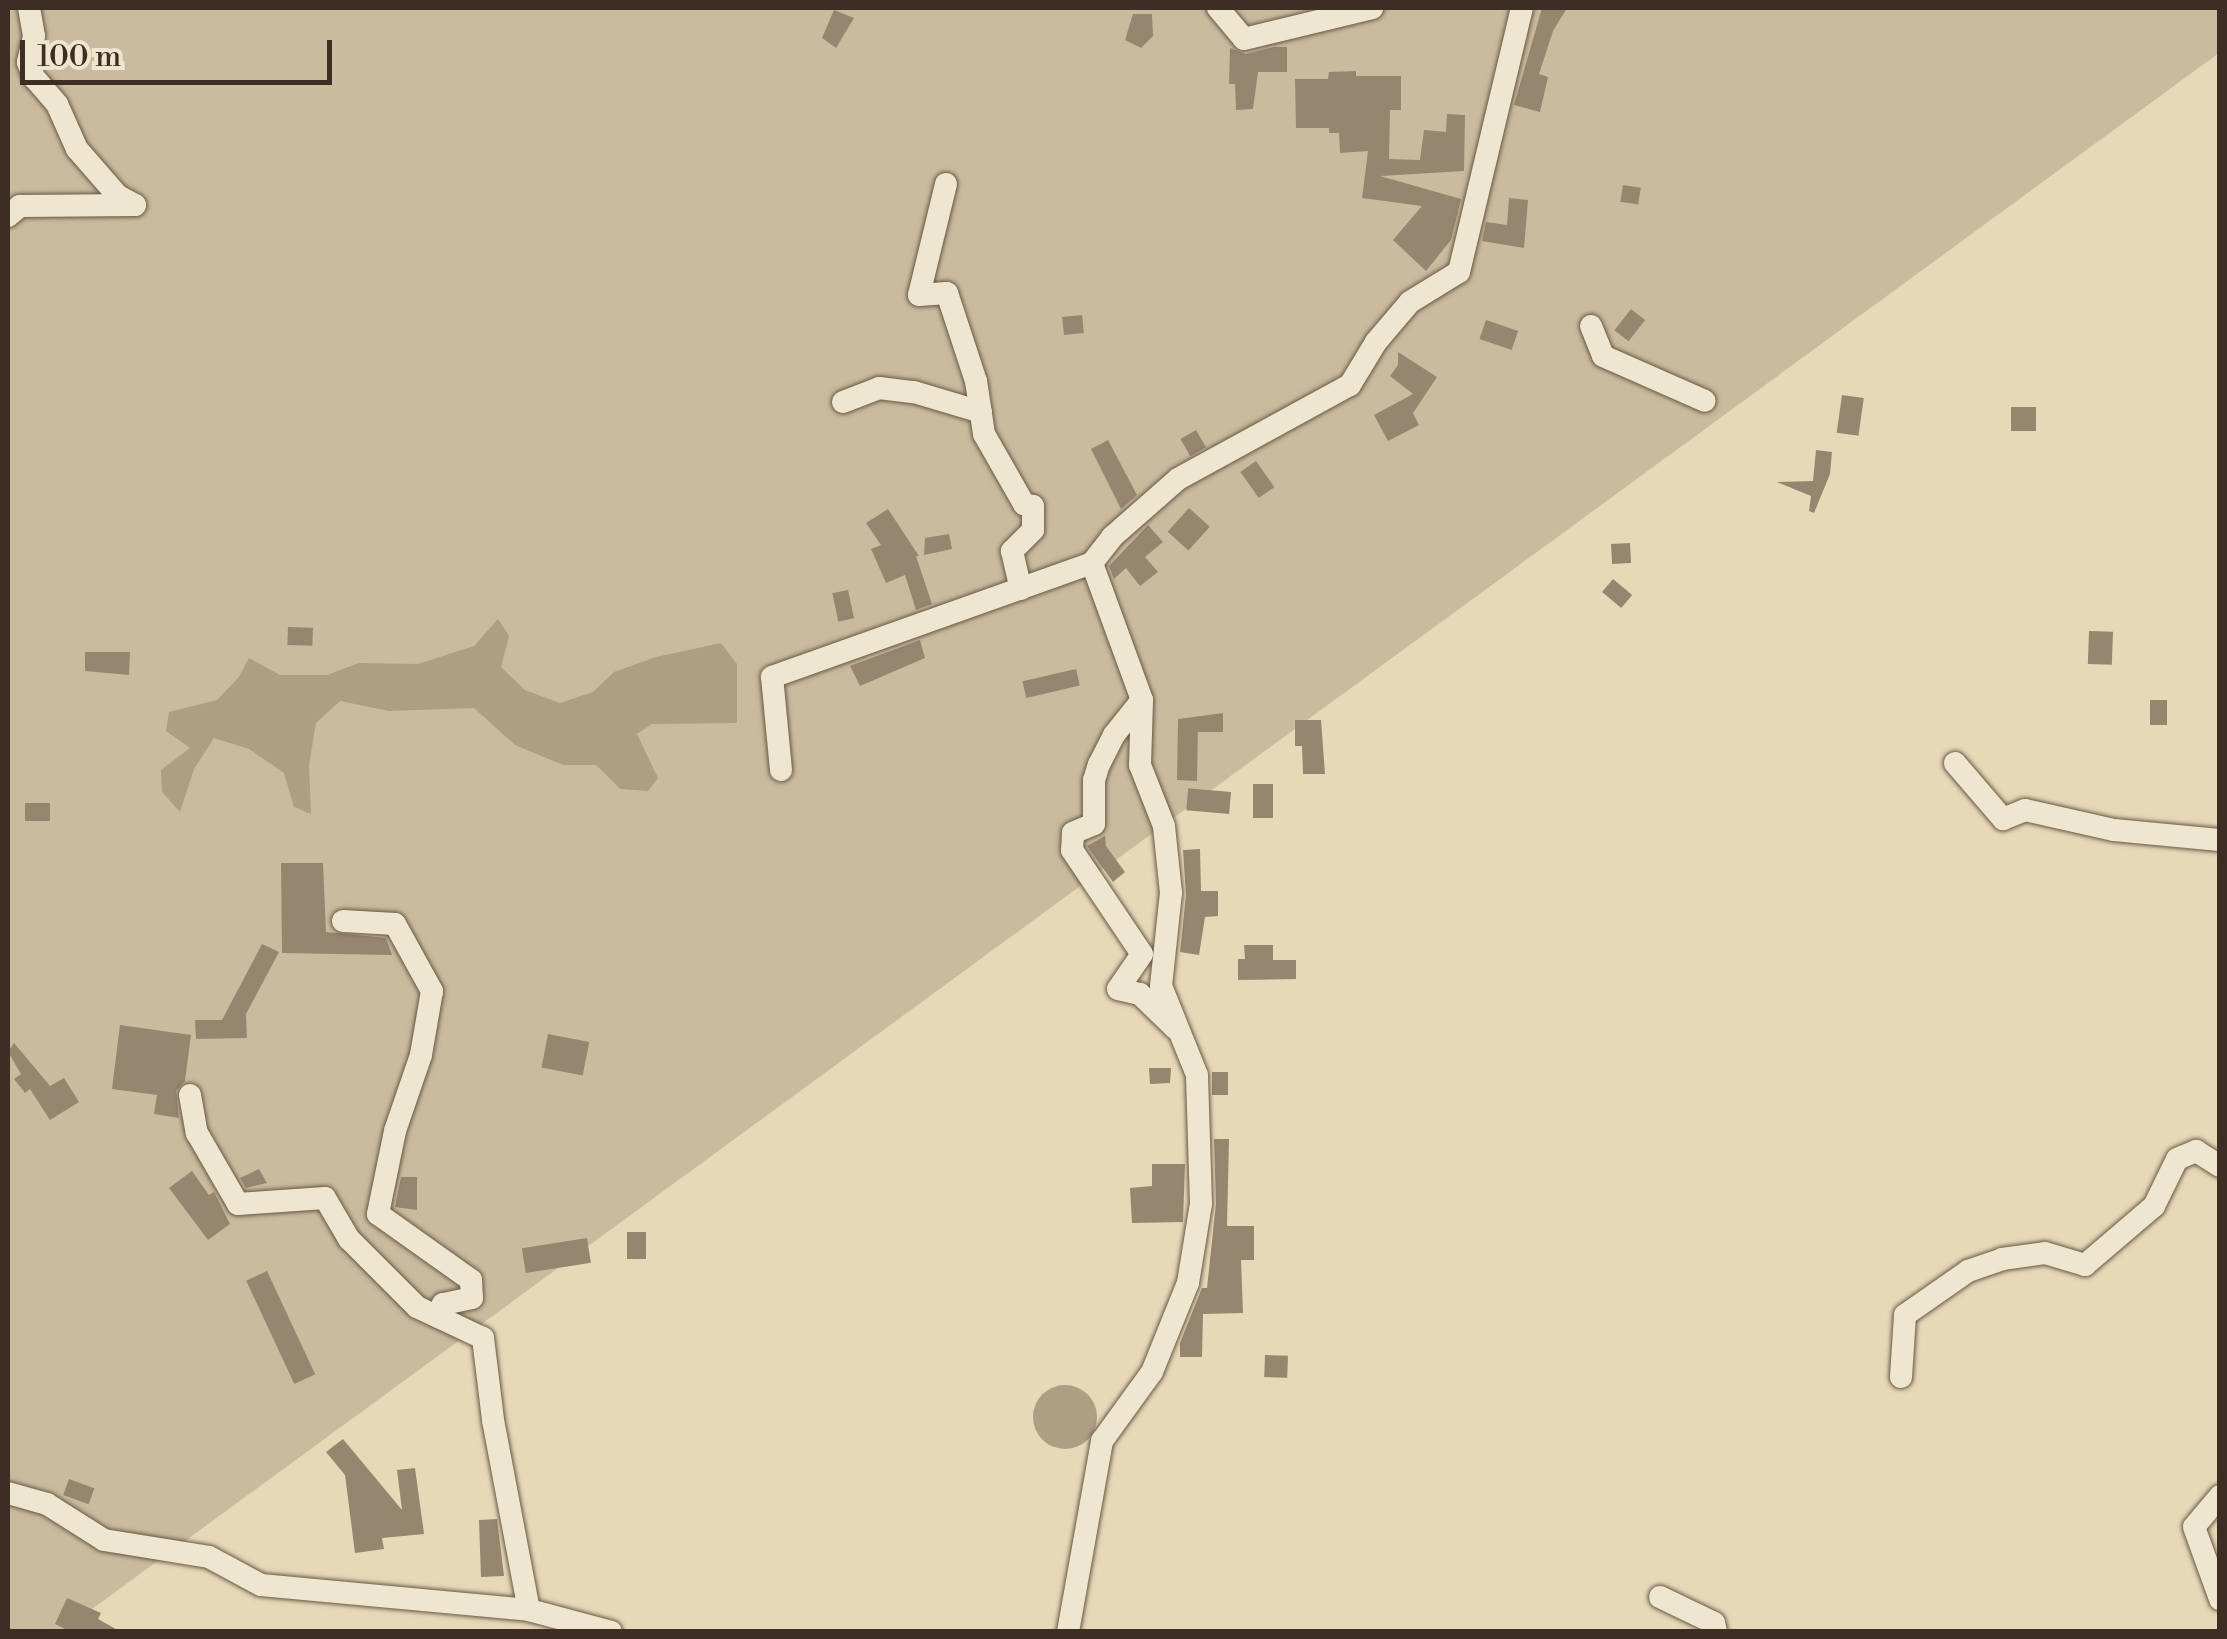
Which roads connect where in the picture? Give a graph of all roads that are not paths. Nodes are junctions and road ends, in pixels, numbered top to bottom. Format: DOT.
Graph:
graph roads {
  1 [pos="29,8"];
  2 [pos="1218,8"];
  3 [pos="1372,8"];
  4 [pos="1522,8"];
  5 [pos="946,184"];
  6 [pos="8,216"];
  7 [pos="1592,326"];
  8 [pos="1705,401"];
  9 [pos="843,402"];
  10 [pos="981,412"];
  11 [pos="1092,562"];
  12 [pos="1021,590"];
  13 [pos="1142,700"];
  14 [pos="1955,763"];
  15 [pos="780,770"];
  16 [pos="2220,840"];
  17 [pos="343,921"];
  18 [pos="1181,1034"];
  19 [pos="190,1095"];
  20 [pos="2220,1166"];
  21 [pos="438,1317"];
  22 [pos="1901,1377"];
  23 [pos="8,1493"];
  24 [pos="2220,1496"];
  25 [pos="1660,1597"];
  26 [pos="2220,1599"];
  27 [pos="529,1610"];
  28 [pos="611,1632"];
  29 [pos="1068,1632"];
  30 [pos="1716,1632"];
  1 -- 6 [label="street"];
  2 -- 3 [label="street"];
  4 -- 11 [label="street"];
  5 -- 10 [label="street"];
  7 -- 8 [label="street"];
  9 -- 10 [label="street"];
  10 -- 12 [label="street"];
  11 -- 12 [label="street"];
  11 -- 13 [label="street"];
  12 -- 15 [label="street"];
  13 -- 18 [label="street"];
  13 -- 18 [label="street"];
  14 -- 16 [label="street"];
  17 -- 21 [label="street"];
  18 -- 29 [label="street"];
  19 -- 21 [label="street"];
  20 -- 22 [label="street"];
  21 -- 27 [label="street"];
  23 -- 27 [label="street"];
  24 -- 26 [label="street"];
  25 -- 30 [label="street"];
  27 -- 28 [label="street"];
}
